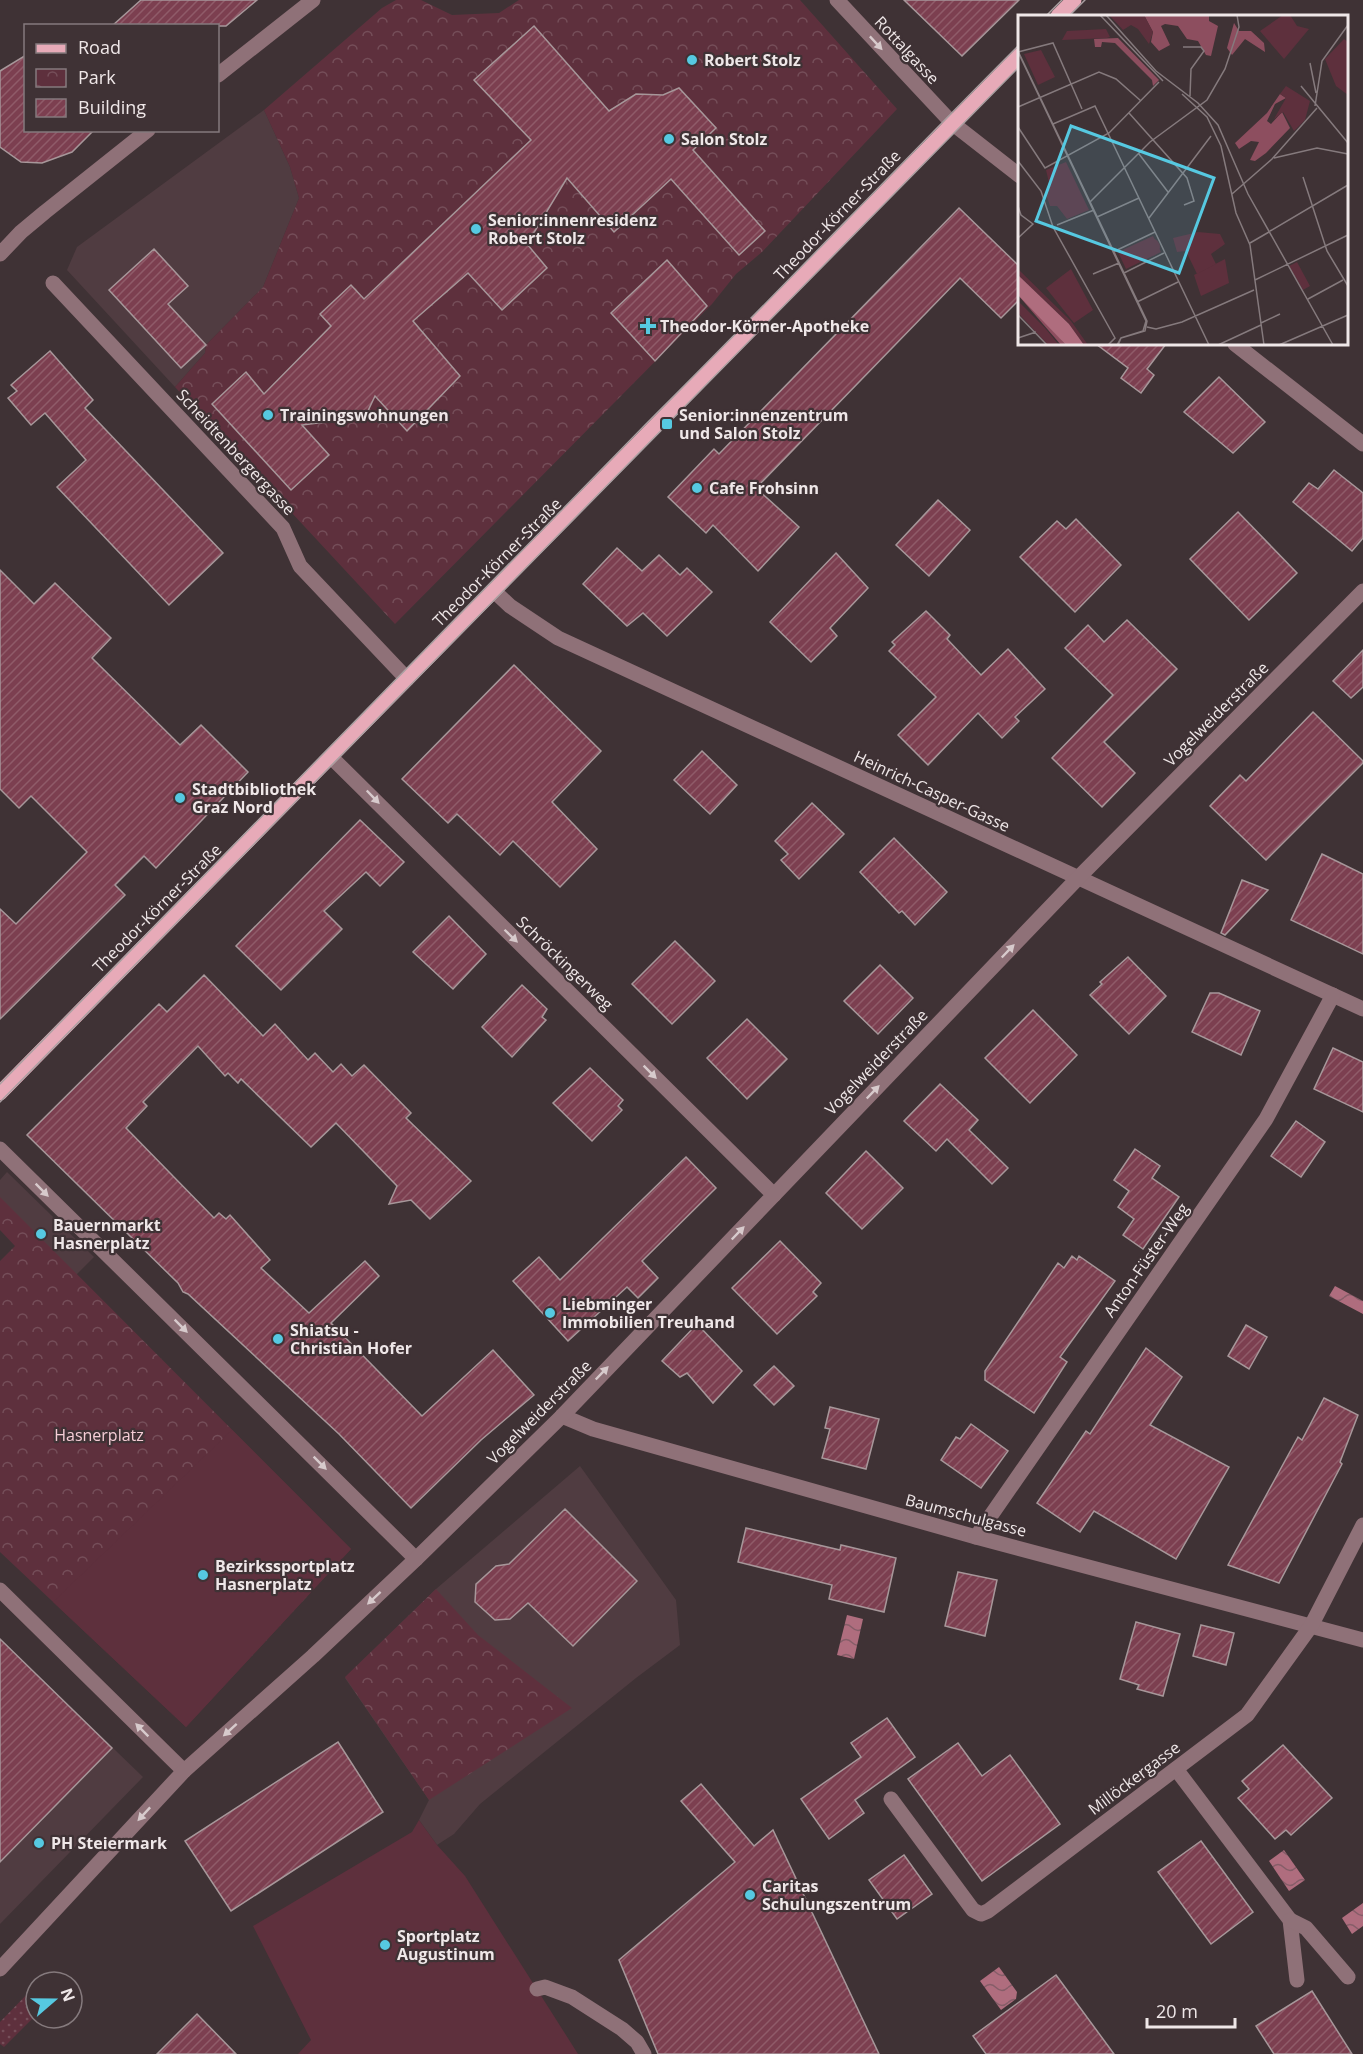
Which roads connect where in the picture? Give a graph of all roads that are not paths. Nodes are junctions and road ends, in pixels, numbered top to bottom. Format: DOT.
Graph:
graph roads {
  1 [pos="312,0"];
  2 [pos="837,0"];
  3 [pos="1074,0"];
  4 [pos="1059,15"];
  5 [pos="1018,57"];
  6 [pos="219,74"];
  7 [pos="952,123"];
  8 [pos="145,132"];
  9 [pos="1018,174"];
  10 [pos="0,254"];
  11 [pos="53,283"];
  12 [pos="1236,345"];
  13 [pos="1363,444"];
  14 [pos="494,591"];
  15 [pos="1363,591"];
  16 [pos="407,679"];
  17 [pos="331,757"];
  18 [pos="1078,878"];
  19 [pos="1333,994"];
  20 [pos="1363,1009"];
  21 [pos="0,1093"];
  22 [pos="0,1149"];
  23 [pos="774,1195"];
  24 [pos="562,1416"];
  25 [pos="1363,1525"];
  26 [pos="976,1537"];
  27 [pos="416,1558"];
  28 [pos="0,1590"];
  29 [pos="1311,1626"];
  30 [pos="1363,1640"];
  31 [pos="1176,1769"];
  32 [pos="184,1771"];
  33 [pos="891,1799"];
  34 [pos="1290,1920"];
  35 [pos="0,1969"];
  36 [pos="1348,1977"];
  37 [pos="1297,1980"];
  38 [pos="537,1989"];
  39 [pos="644,2054"];
  1 -- 6 [label="street"];
  2 -- 7 [label="street, Rottalgasse, one-way"];
  3 -- 4 [label="main road"];
  5 -- 7 [label="main road, Theodor-Körner-Straße"];
  7 -- 9 [label="street, Rottalgasse"];
  7 -- 14 [label="main road, Theodor-Körner-Straße"];
  8 -- 10 [label="street"];
  11 -- 16 [label="street, Scheidtenbergergasse"];
  12 -- 13 [label="street"];
  14 -- 16 [label="main road, Theodor-Körner-Straße"];
  14 -- 18 [label="street, Heinrich-Casper-Gasse"];
  15 -- 18 [label="street, Vogelweiderstraße"];
  16 -- 17 [label="main road, Theodor-Körner-Straße"];
  17 -- 21 [label="main road, Theodor-Körner-Straße"];
  17 -- 23 [label="street, Schröckingerweg, one-way"];
  18 -- 19 [label="street, Heinrich-Casper-Gasse"];
  23 -- 18 [label="street, Vogelweiderstraße, one-way"];
  19 -- 20 [label="street, Heinrich-Casper-Gasse"];
  19 -- 26 [label="street, Anton-Füster-Weg"];
  22 -- 27 [label="street, one-way"];
  24 -- 23 [label="street, Vogelweiderstraße, one-way"];
  24 -- 26 [label="street, Baumschulgasse"];
  24 -- 27 [label="street, Vogelweiderstraße"];
  25 -- 29 [label="street, Millöckergasse"];
  26 -- 29 [label="street, Baumschulgasse"];
  27 -- 32 [label="street, one-way"];
  32 -- 28 [label="street, one-way"];
  29 -- 30 [label="street, Baumschulgasse"];
  29 -- 31 [label="street, Millöckergasse"];
  31 -- 33 [label="street, Millöckergasse"];
  31 -- 34 [label="street"];
  32 -- 35 [label="street, one-way"];
  34 -- 36 [label="street"];
  34 -- 37 [label="street"];
  38 -- 39 [label="street"];
}
